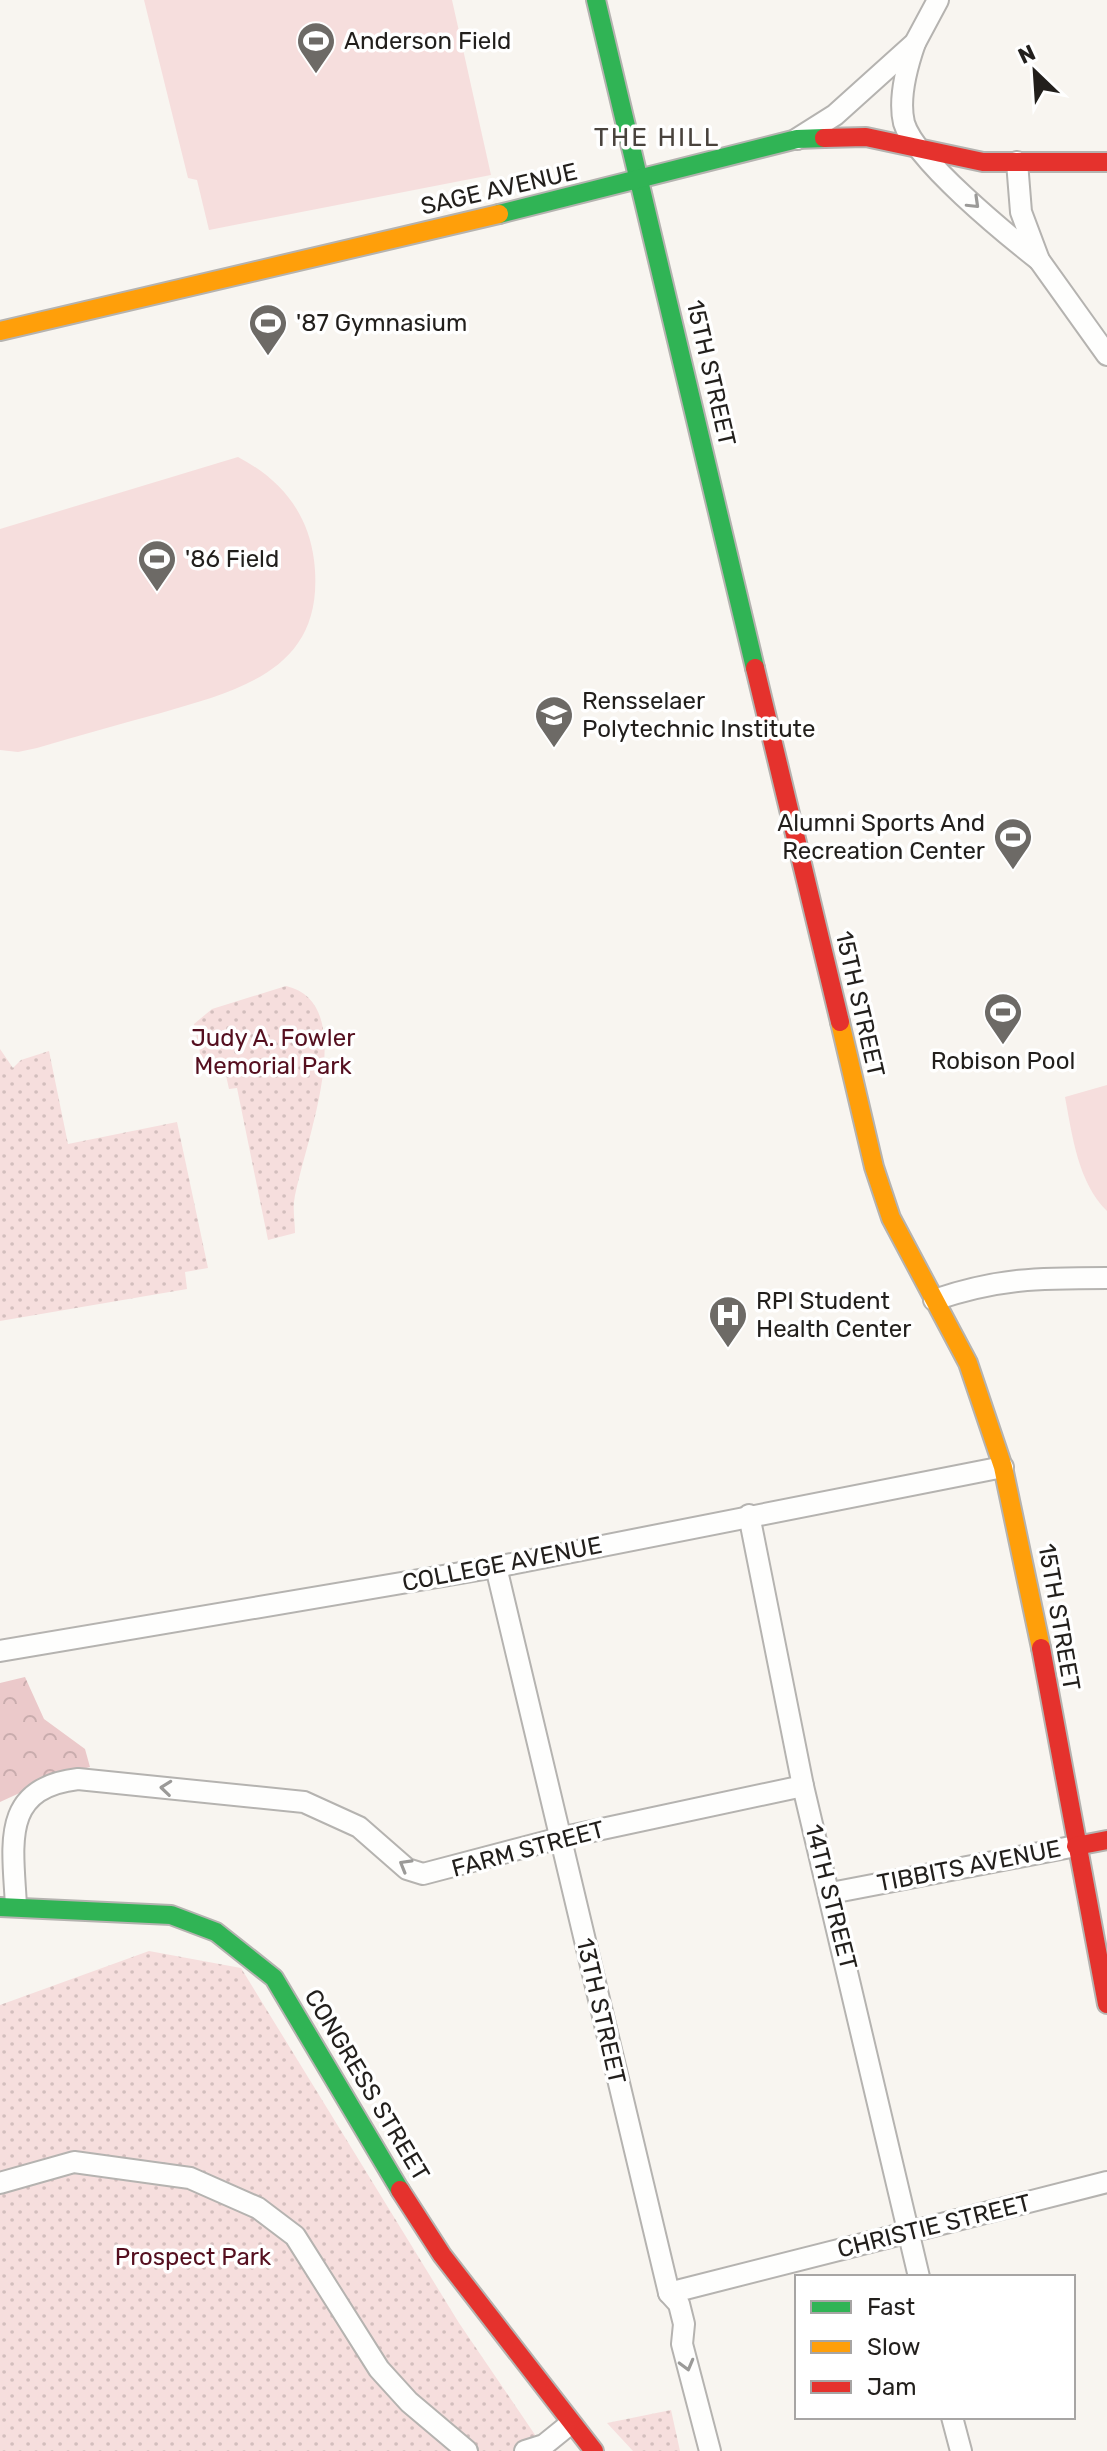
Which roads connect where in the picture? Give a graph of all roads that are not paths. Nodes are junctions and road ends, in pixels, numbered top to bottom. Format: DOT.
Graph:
graph roads {
  1 [pos="596,0"];
  2 [pos="938,0"];
  3 [pos="915,43"];
  4 [pos="797,139"];
  5 [pos="918,149"];
  6 [pos="1017,162"];
  7 [pos="1107,162"];
  8 [pos="639,181"];
  9 [pos="1039,260"];
  10 [pos="0,331"];
  11 [pos="1107,355"];
  12 [pos="1107,1278"];
  13 [pos="934,1300"];
  14 [pos="1003,1467"];
  15 [pos="749,1515"];
  16 [pos="496,1567"];
  17 [pos="0,1651"];
  18 [pos="803,1786"];
  19 [pos="560,1838"];
  20 [pos="1107,1840"];
  21 [pos="1076,1846"];
  22 [pos="831,1893"];
  23 [pos="8,1906"];
  24 [pos="1107,2004"];
  25 [pos="1107,2182"];
  26 [pos="0,2183"];
  27 [pos="909,2232"];
  28 [pos="919,2275"];
  29 [pos="669,2293"];
  30 [pos="953,2419"];
  31 [pos="570,2424"];
  32 [pos="584,2448"];
  33 [pos="467,2451"];
  34 [pos="525,2451"];
  35 [pos="710,2451"];
  36 [pos="961,2451"];
  1 -- 8 [label="street, 15TH STREET"];
  2 -- 3 [label="street"];
  3 -- 4 [label="street"];
  3 -- 5 [label="street"];
  4 -- 5 [label="street, SAGE AVENUE"];
  4 -- 8 [label="street, SAGE AVENUE"];
  5 -- 6 [label="street, SAGE AVENUE"];
  5 -- 9 [label="street, one-way"];
  6 -- 7 [label="street, SAGE AVENUE"];
  6 -- 9 [label="street"];
  8 -- 10 [label="street, SAGE AVENUE"];
  8 -- 13 [label="street, 15TH STREET"];
  9 -- 11 [label="street"];
  12 -- 13 [label="street"];
  13 -- 14 [label="street, 15TH STREET"];
  14 -- 15 [label="street, COLLEGE AVENUE"];
  14 -- 21 [label="street, 15TH STREET"];
  15 -- 16 [label="street, COLLEGE AVENUE"];
  15 -- 18 [label="street, 14TH STREET"];
  16 -- 17 [label="street, COLLEGE AVENUE"];
  16 -- 19 [label="street, 13TH STREET"];
  18 -- 19 [label="street, FARM STREET"];
  18 -- 22 [label="street, 14TH STREET"];
  19 -- 23 [label="street, FARM STREET, one-way"];
  19 -- 29 [label="street, 13TH STREET"];
  20 -- 21 [label="street, TIBBITS AVENUE"];
  21 -- 22 [label="street, TIBBITS AVENUE"];
  21 -- 24 [label="street, 15TH STREET"];
  22 -- 27 [label="street, 14TH STREET"];
  23 -- 31 [label="street, CONGRESS STREET"];
  25 -- 27 [label="street, CHRISTIE STREET"];
  26 -- 33 [label="street"];
  27 -- 28 [label="street, 14TH STREET"];
  27 -- 29 [label="street, CHRISTIE STREET"];
  29 -- 35 [label="street, 13TH STREET, one-way"];
  30 -- 36 [label="street"];
  31 -- 32 [label="street, CONGRESS STREET"];
  31 -- 34 [label="street"];
}
